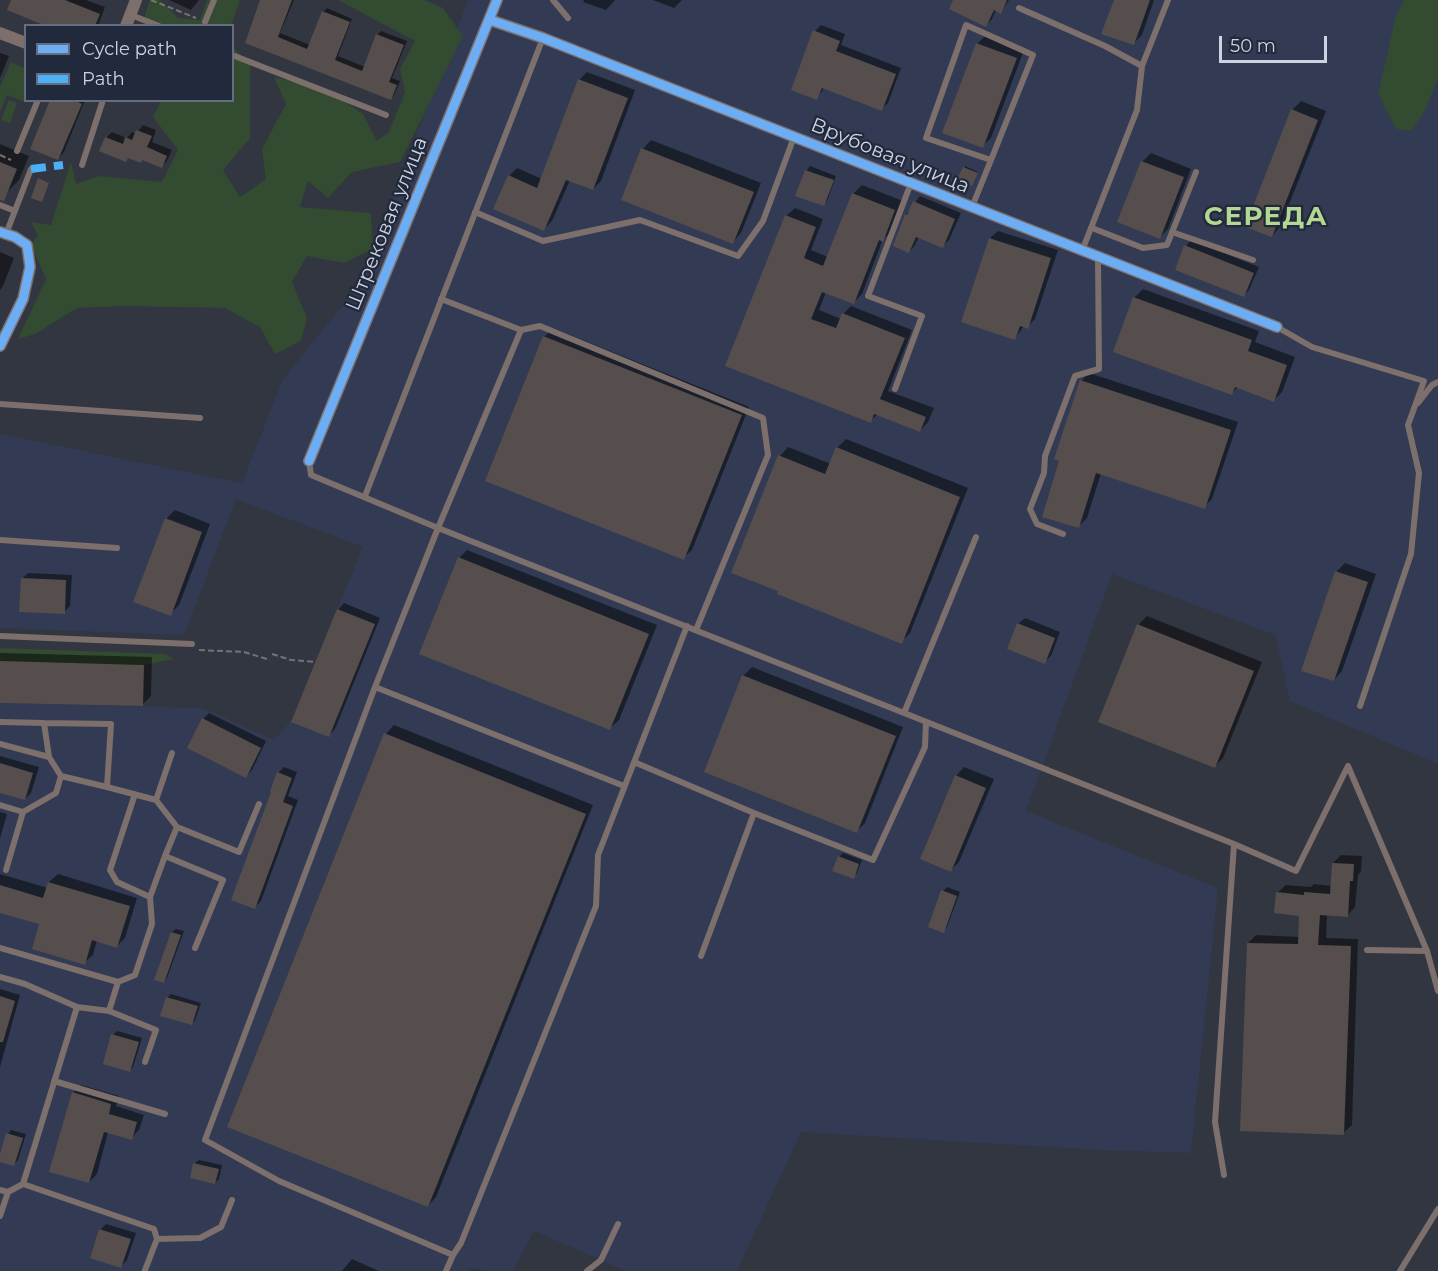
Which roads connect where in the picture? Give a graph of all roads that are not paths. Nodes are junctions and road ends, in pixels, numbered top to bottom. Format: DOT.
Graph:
graph roads {
  1 [pos="136,0"];
  2 [pos="214,0"];
  3 [pos="497,0"];
  4 [pos="554,0"];
  5 [pos="1168,0"];
  6 [pos="1019,8"];
  7 [pos="568,18"];
  8 [pos="128,20"];
  9 [pos="490,20"];
  10 [pos="205,21"];
  11 [pos="149,24"];
  12 [pos="0,33"];
  13 [pos="543,38"];
  14 [pos="24,42"];
  15 [pos="234,56"];
  16 [pos="1142,66"];
  17 [pos="37,102"];
  18 [pos="102,102"];
  19 [pos="386,115"];
  20 [pos="794,137"];
  21 [pos="17,151"];
  22 [pos="991,160"];
  23 [pos="82,165"];
  24 [pos="31,169"];
  25 [pos="1196,172"];
  26 [pos="911,183"];
  27 [pos="0,206"];
  28 [pos="972,207"];
  29 [pos="15,211"];
  30 [pos="475,212"];
  31 [pos="1092,228"];
  32 [pos="1172,232"];
  33 [pos="7,234"];
  34 [pos="1082,251"];
  35 [pos="1098,257"];
  36 [pos="1253,260"];
  37 [pos="441,299"];
  38 [pos="1277,327"];
  39 [pos="521,330"];
  40 [pos="0,346"];
  41 [pos="1438,382"];
  42 [pos="895,389"];
  43 [pos="0,404"];
  44 [pos="1415,406"];
  45 [pos="200,418"];
  46 [pos="309,461"];
  47 [pos="365,496"];
  48 [pos="438,528"];
  49 [pos="1063,534"];
  50 [pos="976,537"];
  51 [pos="0,540"];
  52 [pos="117,548"];
  53 [pos="687,626"];
  54 [pos="696,630"];
  55 [pos="0,636"];
  56 [pos="192,644"];
  57 [pos="375,687"];
  58 [pos="1360,706"];
  59 [pos="904,713"];
  60 [pos="0,722"];
  61 [pos="926,722"];
  62 [pos="44,723"];
  63 [pos="0,744"];
  64 [pos="172,753"];
  65 [pos="49,758"];
  66 [pos="634,762"];
  67 [pos="61,776"];
  68 [pos="624,786"];
  69 [pos="107,787"];
  70 [pos="135,794"];
  71 [pos="156,801"];
  72 [pos="259,804"];
  73 [pos="0,805"];
  74 [pos="23,812"];
  75 [pos="754,813"];
  76 [pos="177,826"];
  77 [pos="1234,844"];
  78 [pos="165,856"];
  79 [pos="6,870"];
  80 [pos="150,897"];
  81 [pos="0,948"];
  82 [pos="195,948"];
  83 [pos="1367,950"];
  84 [pos="1427,951"];
  85 [pos="701,956"];
  86 [pos="0,977"];
  87 [pos="118,982"];
  88 [pos="1438,991"];
  89 [pos="77,1007"];
  90 [pos="109,1011"];
  91 [pos="145,1062"];
  92 [pos="54,1081"];
  93 [pos="165,1114"];
  94 [pos="1224,1175"];
  95 [pos="23,1184"];
  96 [pos="0,1190"];
  97 [pos="8,1192"];
  98 [pos="232,1200"];
  99 [pos="1438,1209"];
  100 [pos="0,1216"];
  101 [pos="618,1224"];
  102 [pos="157,1239"];
  103 [pos="453,1255"];
  104 [pos="146,1270"];
  105 [pos="446,1271"];
  106 [pos="587,1271"];
  107 [pos="1400,1271"];
  1 -- 8 [label="street"];
  2 -- 10 [label="lane"];
  3 -- 9 [label="street, Штрековая улица"];
  4 -- 7 [label="lane"];
  5 -- 16 [label="lane"];
  6 -- 16 [label="lane"];
  8 -- 11 [label="lane"];
  9 -- 13 [label="street, Врубовая улица"];
  9 -- 46 [label="street, Штрековая улица"];
  12 -- 14 [label="street"];
  13 -- 20 [label="street, Врубовая улица"];
  13 -- 30 [label="lane"];
  15 -- 19 [label="lane"];
  16 -- 31 [label="lane"];
  17 -- 21 [label="lane"];
  18 -- 23 [label="lane"];
  20 -- 26 [label="street, Врубовая улица"];
  20 -- 30 [label="lane"];
  22 -- 22 [label="lane"];
  22 -- 28 [label="lane"];
  24 -- 29 [label="lane"];
  25 -- 32 [label="lane"];
  26 -- 28 [label="street, Врубовая улица"];
  26 -- 42 [label="lane"];
  27 -- 29 [label="lane"];
  28 -- 34 [label="street, Врубовая улица"];
  29 -- 33 [label="lane"];
  30 -- 37 [label="lane"];
  31 -- 32 [label="lane"];
  31 -- 34 [label="lane"];
  32 -- 36 [label="lane"];
  33 -- 40 [label="street"];
  34 -- 35 [label="street, Врубовая улица"];
  35 -- 38 [label="street, Врубовая улица"];
  35 -- 49 [label="lane"];
  37 -- 39 [label="lane"];
  37 -- 47 [label="lane"];
  38 -- 44 [label="lane"];
  39 -- 48 [label="lane"];
  39 -- 54 [label="lane"];
  41 -- 44 [label="lane"];
  43 -- 45 [label="lane"];
  44 -- 58 [label="lane"];
  46 -- 47 [label="lane"];
  47 -- 48 [label="lane"];
  48 -- 53 [label="lane"];
  48 -- 57 [label="lane"];
  50 -- 59 [label="lane"];
  51 -- 52 [label="lane"];
  53 -- 54 [label="lane"];
  53 -- 66 [label="lane"];
  54 -- 59 [label="lane"];
  55 -- 56 [label="lane"];
  57 -- 68 [label="lane"];
  57 -- 103 [label="lane"];
  59 -- 61 [label="lane"];
  60 -- 62 [label="lane"];
  61 -- 75 [label="lane"];
  61 -- 77 [label="lane"];
  62 -- 65 [label="lane"];
  62 -- 69 [label="lane"];
  63 -- 65 [label="lane"];
  64 -- 71 [label="lane"];
  65 -- 67 [label="lane"];
  66 -- 68 [label="lane"];
  66 -- 75 [label="lane"];
  67 -- 69 [label="lane"];
  67 -- 74 [label="lane"];
  68 -- 103 [label="lane"];
  69 -- 70 [label="lane"];
  70 -- 71 [label="lane"];
  70 -- 80 [label="lane"];
  71 -- 76 [label="lane"];
  72 -- 76 [label="lane"];
  73 -- 74 [label="lane"];
  74 -- 79 [label="lane"];
  75 -- 85 [label="lane"];
  76 -- 78 [label="lane"];
  77 -- 84 [label="lane"];
  77 -- 94 [label="lane"];
  78 -- 80 [label="lane"];
  78 -- 82 [label="lane"];
  80 -- 87 [label="lane"];
  81 -- 87 [label="lane"];
  83 -- 84 [label="lane"];
  84 -- 88 [label="lane"];
  86 -- 89 [label="lane"];
  87 -- 90 [label="lane"];
  89 -- 90 [label="lane"];
  89 -- 92 [label="lane"];
  90 -- 91 [label="lane"];
  92 -- 93 [label="lane"];
  92 -- 95 [label="lane"];
  95 -- 97 [label="lane"];
  95 -- 102 [label="lane"];
  96 -- 97 [label="lane"];
  97 -- 100 [label="lane"];
  98 -- 102 [label="lane"];
  99 -- 107 [label="lane"];
  101 -- 106 [label="lane"];
  102 -- 104 [label="lane"];
  103 -- 105 [label="lane"];
}
